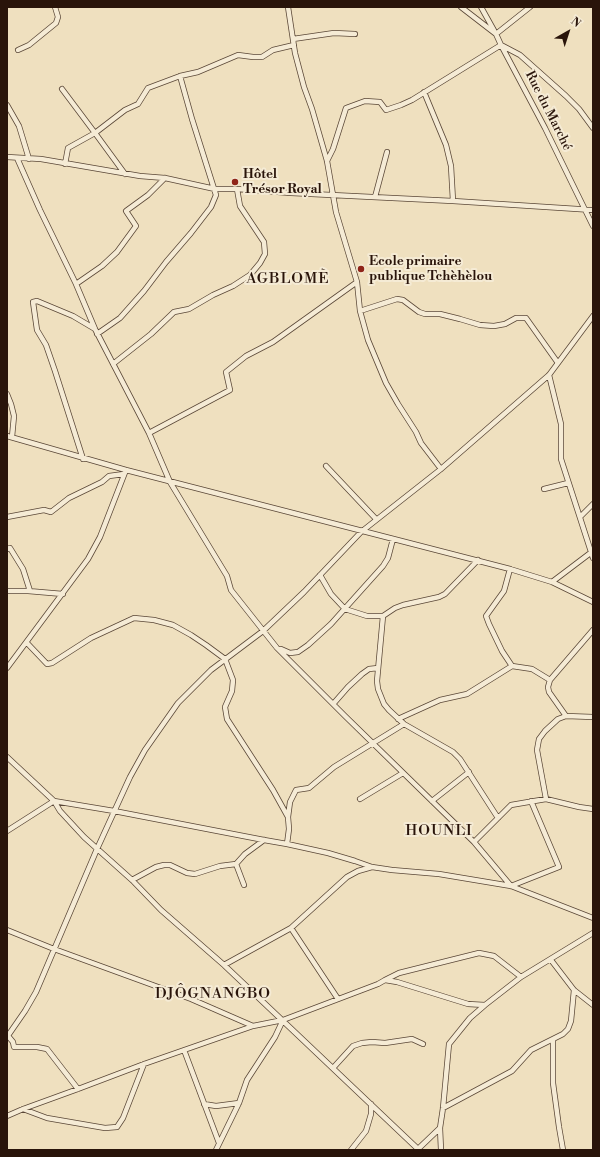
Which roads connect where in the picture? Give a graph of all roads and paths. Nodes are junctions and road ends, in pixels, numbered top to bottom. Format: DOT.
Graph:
graph roads {
  1 [pos="55,7"];
  2 [pos="288,7"];
  3 [pos="461,7"];
  4 [pos="481,7"];
  5 [pos="530,7"];
  6 [pos="355,34"];
  7 [pos="496,34"];
  8 [pos="293,39"];
  9 [pos="501,45"];
  10 [pos="294,46"];
  11 [pos="18,50"];
  12 [pos="180,76"];
  13 [pos="62,89"];
  14 [pos="424,92"];
  15 [pos="7,106"];
  16 [pos="593,128"];
  17 [pos="95,133"];
  18 [pos="387,152"];
  19 [pos="7,157"];
  20 [pos="17,158"];
  21 [pos="29,158"];
  22 [pos="327,161"];
  23 [pos="65,164"];
  24 [pos="125,174"];
  25 [pos="165,178"];
  26 [pos="215,189"];
  27 [pos="237,189"];
  28 [pos="332,195"];
  29 [pos="375,197"];
  30 [pos="453,201"];
  31 [pos="584,209"];
  32 [pos="593,210"];
  33 [pos="593,226"];
  34 [pos="356,282"];
  35 [pos="76,284"];
  36 [pos="360,312"];
  37 [pos="593,316"];
  38 [pos="96,331"];
  39 [pos="558,363"];
  40 [pos="113,364"];
  41 [pos="549,375"];
  42 [pos="7,394"];
  43 [pos="149,432"];
  44 [pos="10,436"];
  45 [pos="83,459"];
  46 [pos="326,466"];
  47 [pos="441,469"];
  48 [pos="125,472"];
  49 [pos="170,482"];
  50 [pos="568,483"];
  51 [pos="544,489"];
  52 [pos="593,504"];
  53 [pos="580,516"];
  54 [pos="7,517"];
  55 [pos="376,520"];
  56 [pos="361,532"];
  57 [pos="393,539"];
  58 [pos="7,549"];
  59 [pos="592,552"];
  60 [pos="593,558"];
  61 [pos="478,560"];
  62 [pos="510,569"];
  63 [pos="320,575"];
  64 [pos="552,582"];
  65 [pos="7,591"];
  66 [pos="30,591"];
  67 [pos="63,594"];
  68 [pos="593,602"];
  69 [pos="345,609"];
  70 [pos="383,616"];
  71 [pos="262,630"];
  72 [pos="593,630"];
  73 [pos="27,643"];
  74 [pos="278,648"];
  75 [pos="225,658"];
  76 [pos="8,666"];
  77 [pos="512,666"];
  78 [pos="378,668"];
  79 [pos="550,680"];
  80 [pos="334,704"];
  81 [pos="566,716"];
  82 [pos="593,717"];
  83 [pos="398,719"];
  84 [pos="404,724"];
  85 [pos="373,743"];
  86 [pos="7,757"];
  87 [pos="469,772"];
  88 [pos="403,773"];
  89 [pos="360,799"];
  90 [pos="546,799"];
  91 [pos="54,801"];
  92 [pos="432,801"];
  93 [pos="531,801"];
  94 [pos="593,809"];
  95 [pos="114,810"];
  96 [pos="288,817"];
  97 [pos="498,818"];
  98 [pos="7,831"];
  99 [pos="264,840"];
  100 [pos="474,842"];
  101 [pos="287,844"];
  102 [pos="97,849"];
  103 [pos="236,864"];
  104 [pos="372,867"];
  105 [pos="132,880"];
  106 [pos="244,885"];
  107 [pos="512,886"];
  108 [pos="593,918"];
  109 [pos="291,928"];
  110 [pos="7,930"];
  111 [pos="593,933"];
  112 [pos="54,949"];
  113 [pos="551,960"];
  114 [pos="224,965"];
  115 [pos="521,977"];
  116 [pos="385,980"];
  117 [pos="574,990"];
  118 [pos="338,1000"];
  119 [pos="485,1005"];
  120 [pos="593,1005"];
  121 [pos="282,1020"];
  122 [pos="253,1026"];
  123 [pos="7,1036"];
  124 [pos="553,1039"];
  125 [pos="424,1044"];
  126 [pos="184,1050"];
  127 [pos="144,1064"];
  128 [pos="333,1068"];
  129 [pos="78,1090"];
  130 [pos="239,1103"];
  131 [pos="204,1104"];
  132 [pos="371,1104"];
  133 [pos="23,1108"];
  134 [pos="443,1108"];
  135 [pos="7,1116"];
  136 [pos="440,1128"];
  137 [pos="218,1148"];
  138 [pos="351,1150"];
  139 [pos="418,1150"];
  140 [pos="441,1150"];
  141 [pos="564,1150"];
  1 -- 11 [label="street"];
  2 -- 8 [label="street"];
  3 -- 7 [label="street"];
  4 -- 7 [label="street, Rue du Marché"];
  5 -- 7 [label="street"];
  6 -- 8 [label="street"];
  7 -- 9 [label="street, Rue du Marché"];
  8 -- 10 [label="street"];
  9 -- 14 [label="street"];
  9 -- 16 [label="street"];
  9 -- 31 [label="street, Rue du Marché"];
  10 -- 12 [label="street"];
  10 -- 22 [label="street"];
  12 -- 17 [label="street"];
  12 -- 26 [label="street"];
  13 -- 17 [label="street"];
  14 -- 22 [label="street"];
  14 -- 30 [label="street"];
  15 -- 21 [label="street"];
  17 -- 23 [label="street"];
  17 -- 24 [label="street"];
  18 -- 29 [label="street"];
  19 -- 20 [label="street"];
  20 -- 21 [label="street"];
  20 -- 35 [label="street"];
  21 -- 23 [label="street"];
  22 -- 28 [label="street"];
  23 -- 24 [label="street"];
  24 -- 25 [label="street"];
  25 -- 26 [label="street"];
  25 -- 35 [label="street"];
  26 -- 27 [label="street"];
  26 -- 38 [label="street"];
  27 -- 28 [label="street"];
  27 -- 40 [label="street"];
  28 -- 29 [label="street"];
  28 -- 34 [label="street"];
  29 -- 30 [label="street"];
  30 -- 31 [label="street"];
  31 -- 32 [label="street"];
  31 -- 33 [label="street, Rue du Marché"];
  34 -- 36 [label="street"];
  34 -- 43 [label="street"];
  35 -- 38 [label="street"];
  36 -- 39 [label="street"];
  36 -- 47 [label="street"];
  37 -- 39 [label="street"];
  38 -- 40 [label="street"];
  38 -- 45 [label="street"];
  39 -- 41 [label="street"];
  40 -- 43 [label="street"];
  41 -- 47 [label="street"];
  41 -- 50 [label="street"];
  42 -- 44 [label="street"];
  43 -- 49 [label="street"];
  44 -- 45 [label="street"];
  45 -- 48 [label="street"];
  46 -- 55 [label="street"];
  47 -- 55 [label="street"];
  48 -- 49 [label="street"];
  48 -- 54 [label="street"];
  48 -- 67 [label="street"];
  49 -- 56 [label="street"];
  49 -- 71 [label="street"];
  50 -- 51 [label="street"];
  50 -- 53 [label="street"];
  52 -- 53 [label="street"];
  53 -- 59 [label="street"];
  55 -- 56 [label="street"];
  56 -- 57 [label="street"];
  56 -- 63 [label="street"];
  57 -- 61 [label="street"];
  57 -- 69 [label="street"];
  58 -- 66 [label="street"];
  59 -- 60 [label="street"];
  59 -- 64 [label="street"];
  61 -- 62 [label="street"];
  61 -- 70 [label="street"];
  62 -- 64 [label="street"];
  62 -- 77 [label="street"];
  63 -- 69 [label="street"];
  63 -- 71 [label="street"];
  64 -- 68 [label="street"];
  65 -- 66 [label="street"];
  66 -- 67 [label="street"];
  67 -- 73 [label="street"];
  69 -- 70 [label="street"];
  69 -- 74 [label="street"];
  70 -- 78 [label="street"];
  71 -- 74 [label="street"];
  71 -- 75 [label="street"];
  72 -- 79 [label="street"];
  73 -- 75 [label="street"];
  73 -- 76 [label="street"];
  74 -- 80 [label="street"];
  75 -- 95 [label="street"];
  75 -- 96 [label="street"];
  77 -- 79 [label="street"];
  77 -- 83 [label="street"];
  78 -- 80 [label="street"];
  78 -- 83 [label="street"];
  79 -- 81 [label="street"];
  80 -- 85 [label="street"];
  81 -- 82 [label="street"];
  81 -- 90 [label="street"];
  83 -- 84 [label="street"];
  84 -- 85 [label="street"];
  84 -- 87 [label="street"];
  85 -- 88 [label="street"];
  85 -- 96 [label="street"];
  86 -- 91 [label="street"];
  87 -- 92 [label="street"];
  87 -- 97 [label="street"];
  88 -- 89 [label="street"];
  88 -- 92 [label="street"];
  90 -- 93 [label="street"];
  90 -- 94 [label="street"];
  91 -- 95 [label="street"];
  91 -- 98 [label="street"];
  91 -- 102 [label="street"];
  92 -- 100 [label="street"];
  93 -- 97 [label="street"];
  93 -- 107 [label="street"];
  95 -- 99 [label="street"];
  95 -- 102 [label="street"];
  96 -- 101 [label="street"];
  97 -- 100 [label="street"];
  99 -- 101 [label="street"];
  99 -- 103 [label="street"];
  100 -- 107 [label="street"];
  101 -- 104 [label="street"];
  102 -- 105 [label="street"];
  102 -- 112 [label="street"];
  103 -- 105 [label="street"];
  103 -- 106 [label="street"];
  104 -- 107 [label="street"];
  104 -- 109 [label="street"];
  105 -- 114 [label="street"];
  107 -- 108 [label="street"];
  109 -- 114 [label="street"];
  109 -- 118 [label="street"];
  110 -- 112 [label="street"];
  111 -- 113 [label="street"];
  112 -- 122 [label="street"];
  112 -- 123 [label="street"];
  113 -- 115 [label="street"];
  113 -- 117 [label="street"];
  114 -- 121 [label="street"];
  115 -- 116 [label="street"];
  115 -- 119 [label="street"];
  116 -- 118 [label="street"];
  116 -- 119 [label="street"];
  117 -- 120 [label="street"];
  117 -- 124 [label="street"];
  118 -- 121 [label="street"];
  119 -- 134 [label="street"];
  121 -- 122 [label="street"];
  121 -- 128 [label="street"];
  121 -- 130 [label="street"];
  122 -- 126 [label="street"];
  123 -- 129 [label="street"];
  124 -- 134 [label="street"];
  124 -- 141 [label="street"];
  125 -- 128 [label="street"];
  126 -- 127 [label="street"];
  126 -- 131 [label="street"];
  127 -- 129 [label="street"];
  127 -- 133 [label="street"];
  128 -- 132 [label="street"];
  129 -- 133 [label="street"];
  130 -- 131 [label="street"];
  130 -- 137 [label="street"];
  131 -- 137 [label="street"];
  132 -- 138 [label="street"];
  132 -- 139 [label="street"];
  133 -- 135 [label="street"];
  134 -- 136 [label="street"];
  136 -- 139 [label="street"];
  136 -- 140 [label="street"];
}
